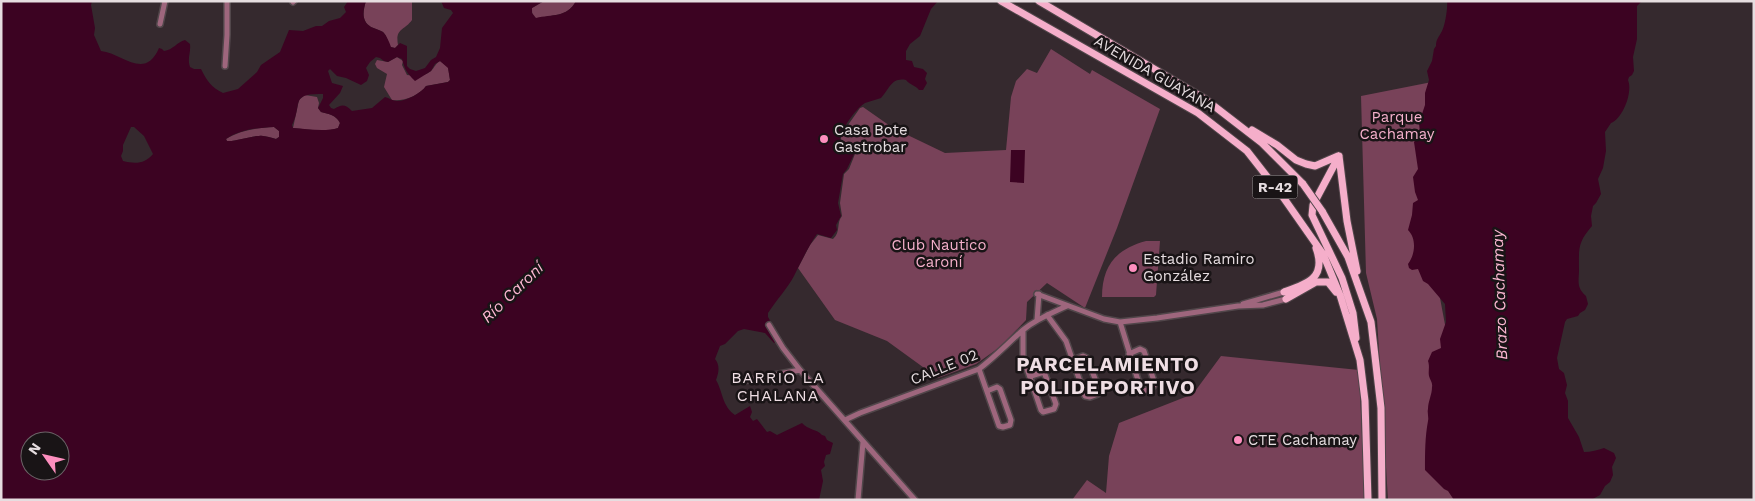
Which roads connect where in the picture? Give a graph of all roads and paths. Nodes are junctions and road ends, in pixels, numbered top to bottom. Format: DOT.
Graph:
graph roads {
  1 [pos="165,1"];
  2 [pos="227,1"];
  3 [pos="1001,1"];
  4 [pos="1040,1"];
  5 [pos="160,24"];
  6 [pos="225,66"];
  7 [pos="1238,123"];
  8 [pos="1339,156"];
  9 [pos="1311,236"];
  10 [pos="1285,296"];
  11 [pos="1067,306"];
  12 [pos="1344,310"];
  13 [pos="1047,315"];
  14 [pos="1037,320"];
  15 [pos="1120,322"];
  16 [pos="1371,322"];
  17 [pos="769,325"];
  18 [pos="1023,330"];
  19 [pos="1129,354"];
  20 [pos="1073,360"];
  21 [pos="1360,360"];
  22 [pos="800,370"];
  23 [pos="979,370"];
  24 [pos="1030,376"];
  25 [pos="743,381"];
  26 [pos="987,391"];
  27 [pos="845,420"];
  28 [pos="863,442"];
  29 [pos="858,500"];
  30 [pos="915,500"];
  31 [pos="1368,500"];
  32 [pos="1382,500"];
  1 -- 5 [label="street"];
  2 -- 6 [label="street"];
  3 -- 9 [label="main road, AVENIDA GUAYANA / R-42"];
  4 -- 7 [label="main road, AVENIDA GUAYANA / R-42"];
  7 -- 8 [label="main road"];
  7 -- 16 [label="main road, AVENIDA GUAYANA / R-42, bridge"];
  8 -- 16 [label="main road"];
  8 -- 21 [label="main road"];
  9 -- 10 [label="main road"];
  9 -- 12 [label="main road, AVENIDA GUAYANA / R-42"];
  10 -- 12 [label="main road"];
  10 -- 15 [label="street"];
  11 -- 13 [label="street, CALLE 02"];
  11 -- 14 [label="street"];
  11 -- 15 [label="street"];
  12 -- 21 [label="main road, AVENIDA GUAYANA / R-42"];
  13 -- 14 [label="street, CALLE 02"];
  13 -- 20 [label="street"];
  14 -- 18 [label="street, CALLE 02"];
  15 -- 19 [label="street"];
  16 -- 32 [label="main road, AVENIDA GUAYANA / R-42"];
  17 -- 22 [label="street"];
  18 -- 23 [label="street, CALLE 02"];
  18 -- 24 [label="street"];
  19 -- 19 [label="street"];
  20 -- 20 [label="street"];
  21 -- 31 [label="main road, AVENIDA GUAYANA / R-42"];
  22 -- 25 [label="street"];
  22 -- 27 [label="street"];
  23 -- 26 [label="street"];
  23 -- 27 [label="street, CALLE 02"];
  24 -- 24 [label="street"];
  26 -- 26 [label="street"];
  27 -- 28 [label="street"];
  28 -- 29 [label="street"];
  28 -- 30 [label="street"];
}
